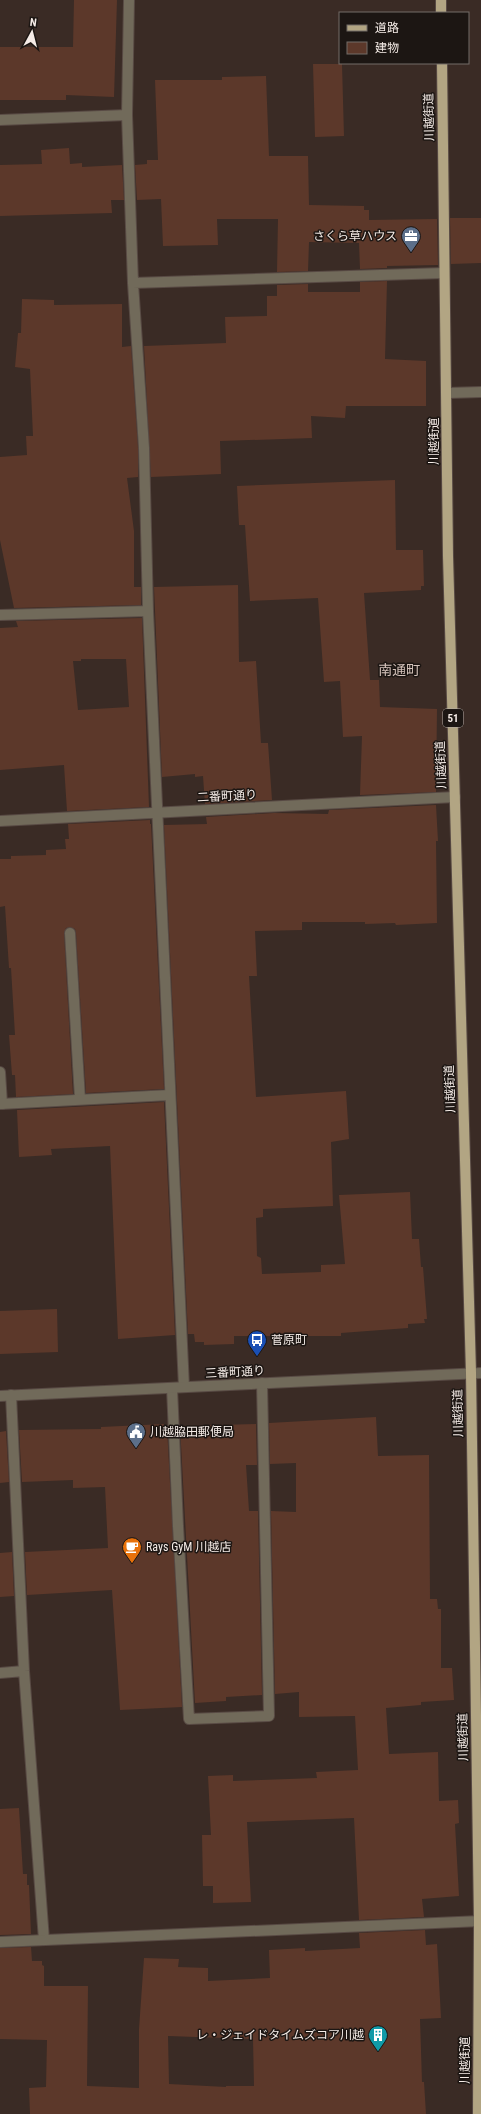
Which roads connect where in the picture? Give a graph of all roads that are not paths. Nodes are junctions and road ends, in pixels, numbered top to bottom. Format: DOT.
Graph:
graph roads {
  1 [pos="129,0"];
  2 [pos="441,0"];
  3 [pos="441,12"];
  4 [pos="442,64"];
  5 [pos="127,115"];
  6 [pos="0,120"];
  7 [pos="444,273"];
  8 [pos="134,283"];
  9 [pos="481,392"];
  10 [pos="447,393"];
  11 [pos="148,611"];
  12 [pos="0,615"];
  13 [pos="455,797"];
  14 [pos="158,813"];
  15 [pos="0,821"];
  16 [pos="70,933"];
  17 [pos="0,1072"];
  18 [pos="170,1095"];
  19 [pos="80,1099"];
  20 [pos="1,1104"];
  21 [pos="476,1373"];
  22 [pos="262,1383"];
  23 [pos="184,1387"];
  24 [pos="172,1388"];
  25 [pos="11,1395"];
  26 [pos="0,1396"];
  27 [pos="24,1671"];
  28 [pos="0,1673"];
  29 [pos="480,1921"];
  30 [pos="44,1940"];
  31 [pos="0,1942"];
  32 [pos="478,2114"];
  1 -- 5 [label="street"];
  2 -- 3 [label="main road"];
  4 -- 7 [label="main road, 川越街道 / 51"];
  5 -- 6 [label="street"];
  5 -- 8 [label="street"];
  7 -- 8 [label="street"];
  7 -- 10 [label="main road, 川越街道 / 51"];
  8 -- 11 [label="street"];
  9 -- 10 [label="street"];
  10 -- 13 [label="main road, 川越街道 / 51"];
  11 -- 12 [label="street"];
  11 -- 14 [label="street"];
  13 -- 14 [label="street, 二番町通り"];
  13 -- 21 [label="main road, 川越街道 / 51"];
  14 -- 15 [label="street, 二番町通り"];
  14 -- 18 [label="street"];
  16 -- 19 [label="street"];
  17 -- 20 [label="street"];
  18 -- 19 [label="street"];
  18 -- 23 [label="street"];
  19 -- 20 [label="street"];
  21 -- 22 [label="street, 三番町通り"];
  21 -- 29 [label="main road, 川越街道 / 51"];
  22 -- 23 [label="street, 三番町通り"];
  22 -- 24 [label="street"];
  23 -- 24 [label="street, 三番町通り"];
  24 -- 25 [label="street, 三番町通り"];
  25 -- 26 [label="street, 三番町通り"];
  25 -- 27 [label="street"];
  27 -- 28 [label="street"];
  27 -- 30 [label="street"];
  29 -- 30 [label="street"];
  29 -- 32 [label="main road, 川越街道 / 51"];
  30 -- 31 [label="street"];
}
